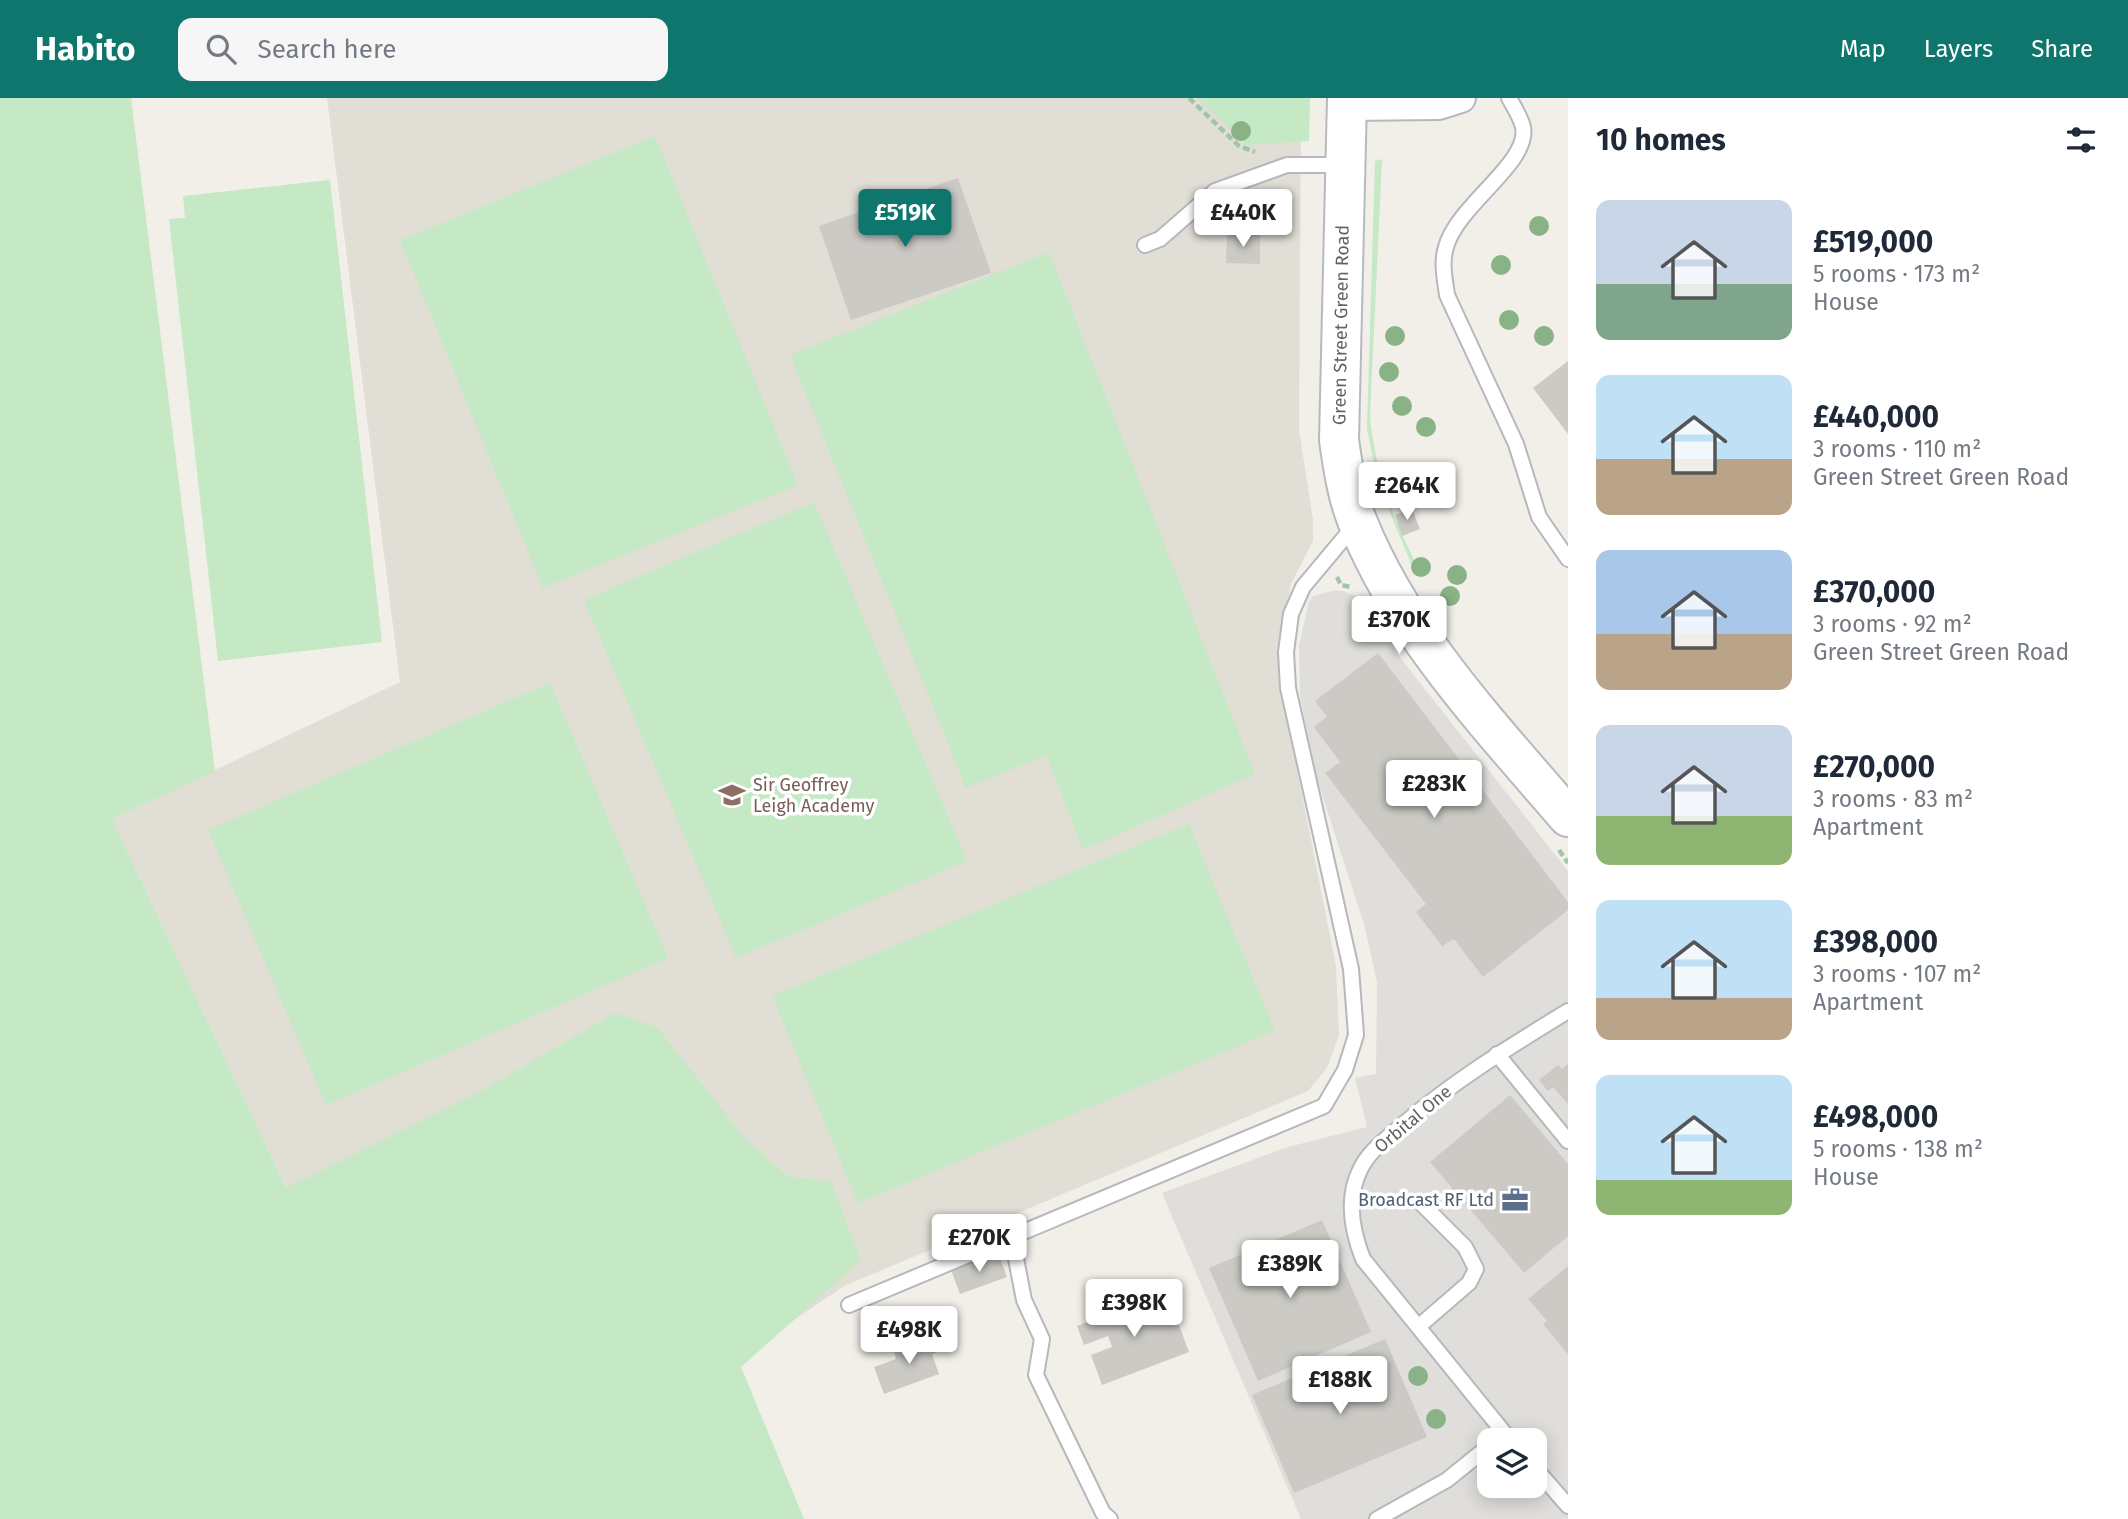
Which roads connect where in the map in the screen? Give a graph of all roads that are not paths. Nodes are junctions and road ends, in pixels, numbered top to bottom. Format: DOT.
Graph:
graph roads {
  1 [pos="1461,98"];
  2 [pos="1509,98"];
  3 [pos="1347,102"];
  4 [pos="1345,165"];
  5 [pos="1144,245"];
  6 [pos="1357,522"];
  7 [pos="1568,559"];
  8 [pos="1568,817"];
  9 [pos="1568,1011"];
  10 [pos="1497,1054"];
  11 [pos="1568,1141"];
  12 [pos="1421,1203"];
  13 [pos="1012,1238"];
  14 [pos="849,1305"];
  15 [pos="1418,1327"];
  16 [pos="1496,1428"];
  17 [pos="1477,1456"];
  18 [pos="1547,1482"];
  19 [pos="1568,1506"];
  20 [pos="1110,1519"];
  21 [pos="1377,1519"];
  1 -- 3 [label="street"];
  2 -- 7 [label="lane"];
  3 -- 4 [label="main road, Green Street Green Road"];
  4 -- 5 [label="lane"];
  4 -- 6 [label="main road, Green Street Green Road"];
  6 -- 8 [label="main road, Green Street Green Road"];
  6 -- 13 [label="lane"];
  9 -- 10 [label="lane, Orbital One"];
  10 -- 11 [label="lane"];
  10 -- 15 [label="lane, Orbital One"];
  12 -- 15 [label="lane"];
  13 -- 14 [label="lane"];
  13 -- 20 [label="lane"];
  15 -- 16 [label="lane, Orbital One"];
  17 -- 21 [label="lane"];
  18 -- 19 [label="lane"];
}
